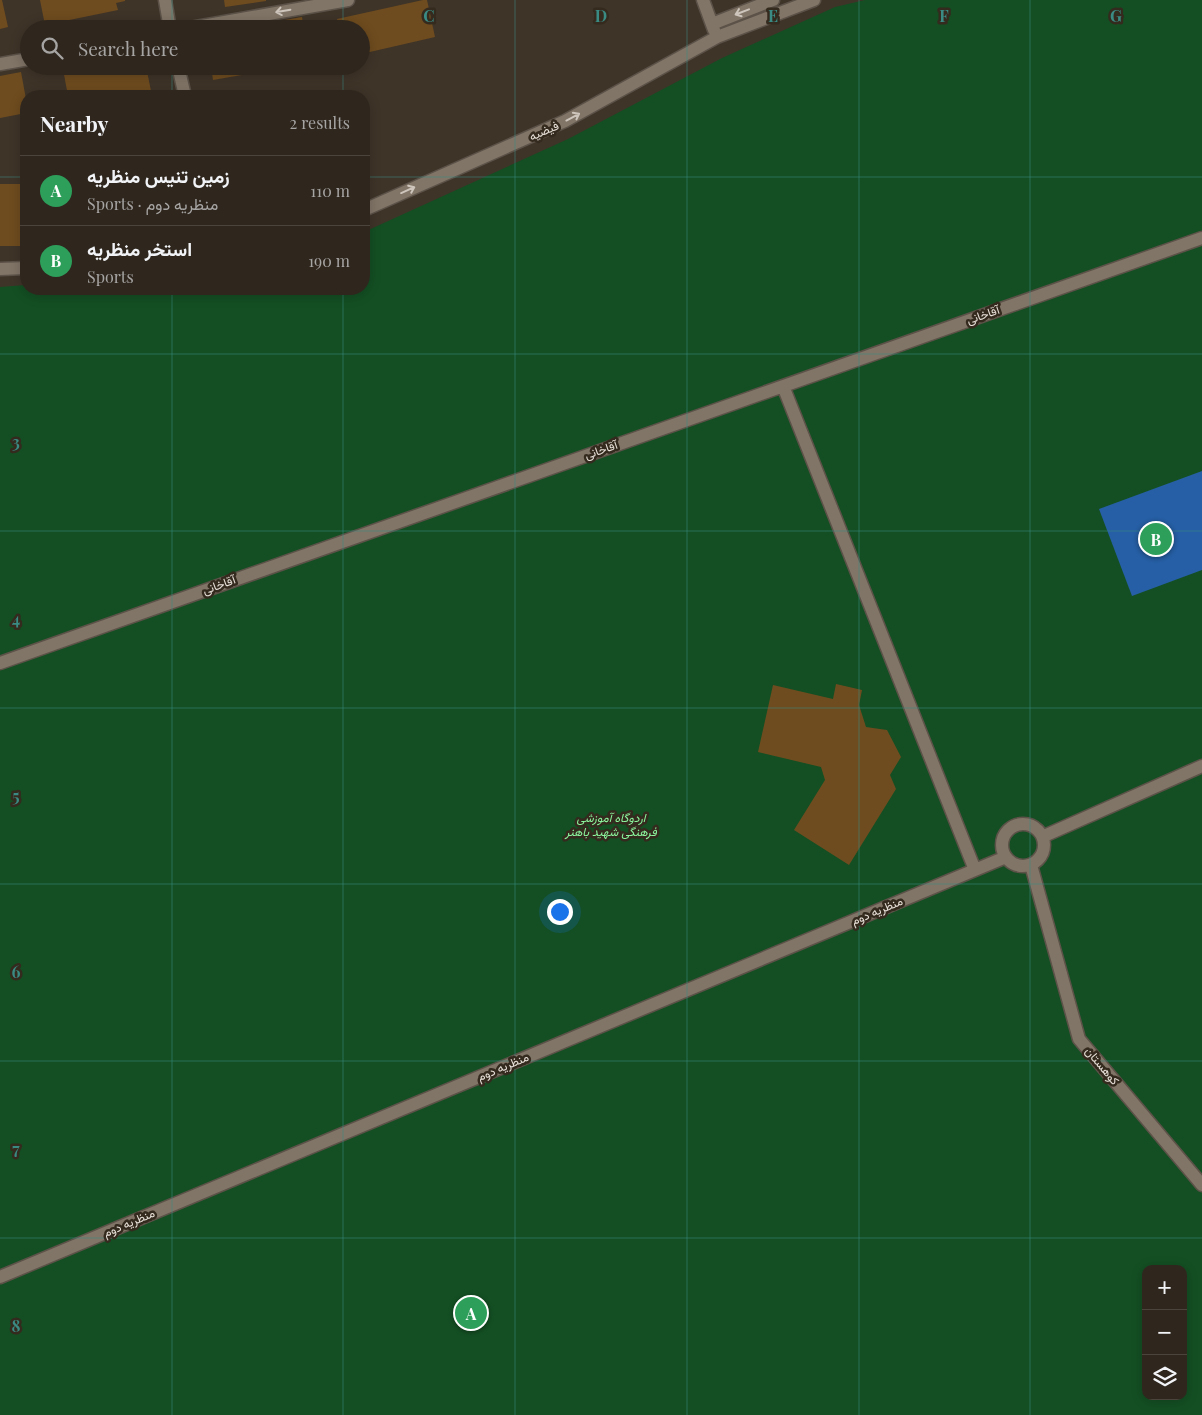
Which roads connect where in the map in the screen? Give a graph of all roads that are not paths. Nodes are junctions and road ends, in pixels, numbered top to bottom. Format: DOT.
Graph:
graph roads {
  1 [pos="165,0"];
  2 [pos="348,0"];
  3 [pos="703,0"];
  4 [pos="773,0"];
  5 [pos="814,0"];
  6 [pos="168,20"];
  7 [pos="236,20"];
  8 [pos="712,24"];
  9 [pos="717,37"];
  10 [pos="20,60"];
  11 [pos="0,64"];
  12 [pos="180,75"];
  13 [pos="184,90"];
  14 [pos="370,207"];
  15 [pos="1202,238"];
  16 [pos="20,268"];
  17 [pos="0,269"];
  18 [pos="783,386"];
  19 [pos="0,662"];
  20 [pos="1202,766"];
  21 [pos="1044,836"];
  22 [pos="1006,857"];
  23 [pos="1030,865"];
  24 [pos="975,870"];
  25 [pos="1202,1185"];
  26 [pos="0,1277"];
  1 -- 6 [label="street"];
  2 -- 7 [label="street, one-way"];
  3 -- 8 [label="street"];
  4 -- 8 [label="street, one-way"];
  5 -- 9 [label="street, فیضیه"];
  8 -- 9 [label="street"];
  14 -- 9 [label="street, فیضیه, one-way"];
  10 -- 11 [label="street"];
  12 -- 13 [label="street"];
  15 -- 18 [label="street, آقاخانی"];
  16 -- 17 [label="street"];
  18 -- 19 [label="street, آقاخانی"];
  18 -- 24 [label="street"];
  20 -- 21 [label="street"];
  21 -- 22 [label="street"];
  21 -- 23 [label="street"];
  22 -- 23 [label="street"];
  22 -- 24 [label="street, منظریه دوم"];
  23 -- 25 [label="street, کوهستان"];
  24 -- 26 [label="street, منظریه دوم"];
}
